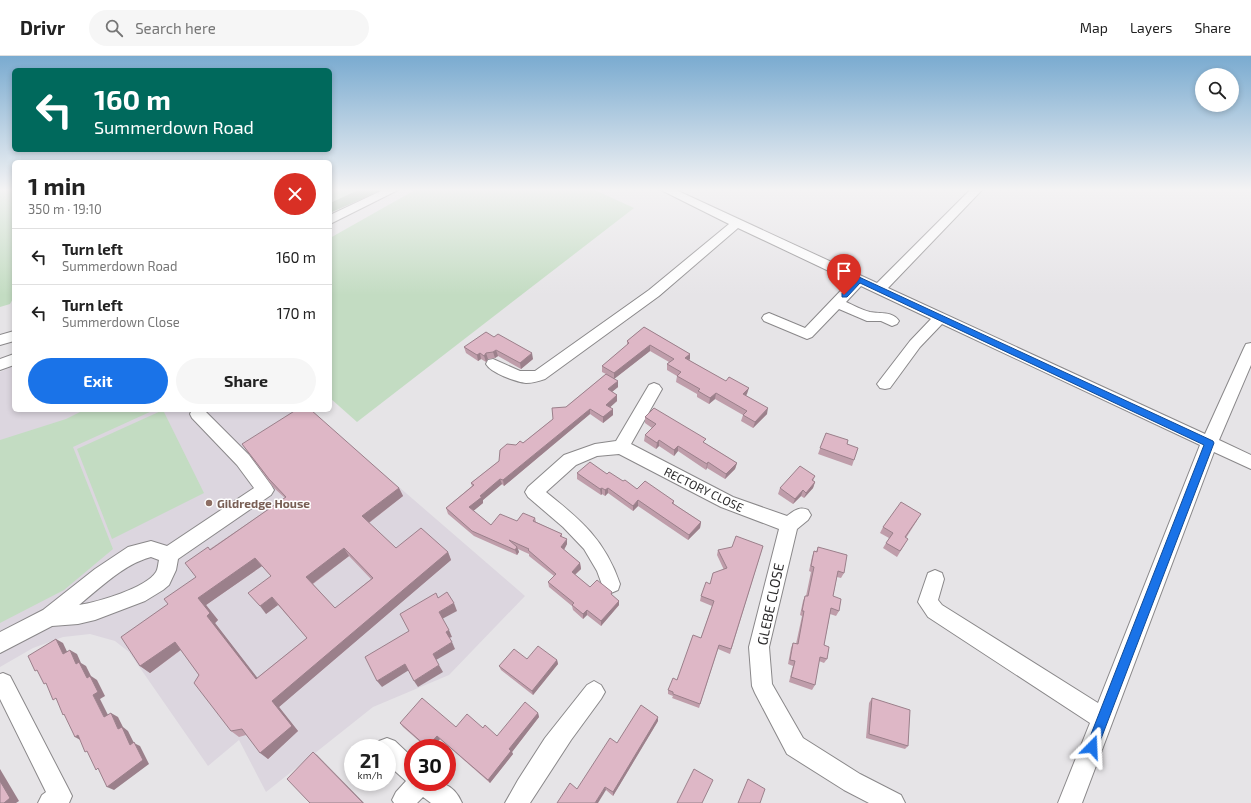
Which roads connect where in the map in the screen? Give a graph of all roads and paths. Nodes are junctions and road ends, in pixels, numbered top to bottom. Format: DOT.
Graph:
graph roads {
  1 [pos="735,225"];
  2 [pos="741,225"];
  3 [pos="942,225"];
  4 [pos="859,280"];
  5 [pos="879,289"];
  6 [pos="837,303"];
  7 [pos="769,318"];
  8 [pos="940,318"];
  9 [pos="892,321"];
  10 [pos="12,337"];
  11 [pos="0,340"];
  12 [pos="1251,348"];
  13 [pos="12,360"];
  14 [pos="493,364"];
  15 [pos="0,365"];
  16 [pos="885,384"];
  17 [pos="654,389"];
  18 [pos="198,414"];
  19 [pos="1209,443"];
  20 [pos="621,447"];
  21 [pos="1251,462"];
  22 [pos="795,520"];
  23 [pos="169,555"];
  24 [pos="935,579"];
  25 [pos="611,584"];
  26 [pos="50,617"];
  27 [pos="0,643"];
  28 [pos="0,684"];
  29 [pos="594,692"];
  30 [pos="1103,719"];
  31 [pos="396,757"];
  32 [pos="404,765"];
  33 [pos="413,791"];
  34 [pos="434,791"];
  35 [pos="404,800"];
  36 [pos="50,803"];
  37 [pos="450,803"];
  38 [pos="517,803"];
  39 [pos="893,803"];
  40 [pos="1070,803"];
  1 -- 14 [label="street"];
  2 -- 4 [label="street"];
  3 -- 5 [label="street"];
  4 -- 5 [label="street"];
  4 -- 6 [label="street"];
  5 -- 8 [label="street"];
  6 -- 7 [label="street"];
  6 -- 9 [label="street"];
  8 -- 16 [label="street"];
  8 -- 19 [label="street"];
  10 -- 11 [label="street"];
  12 -- 19 [label="street"];
  13 -- 15 [label="street"];
  17 -- 20 [label="street"];
  18 -- 23 [label="street"];
  19 -- 21 [label="street"];
  19 -- 30 [label="street"];
  20 -- 22 [label="street, RECTORY CLOSE"];
  20 -- 25 [label="street"];
  22 -- 39 [label="street, GLEBE CLOSE"];
  23 -- 26 [label="street"];
  23 -- 26 [label="street"];
  24 -- 30 [label="street"];
  26 -- 27 [label="street"];
  28 -- 36 [label="street"];
  29 -- 38 [label="street"];
  30 -- 40 [label="street"];
  31 -- 32 [label="street"];
  33 -- 35 [label="street"];
  34 -- 37 [label="street"];
}
